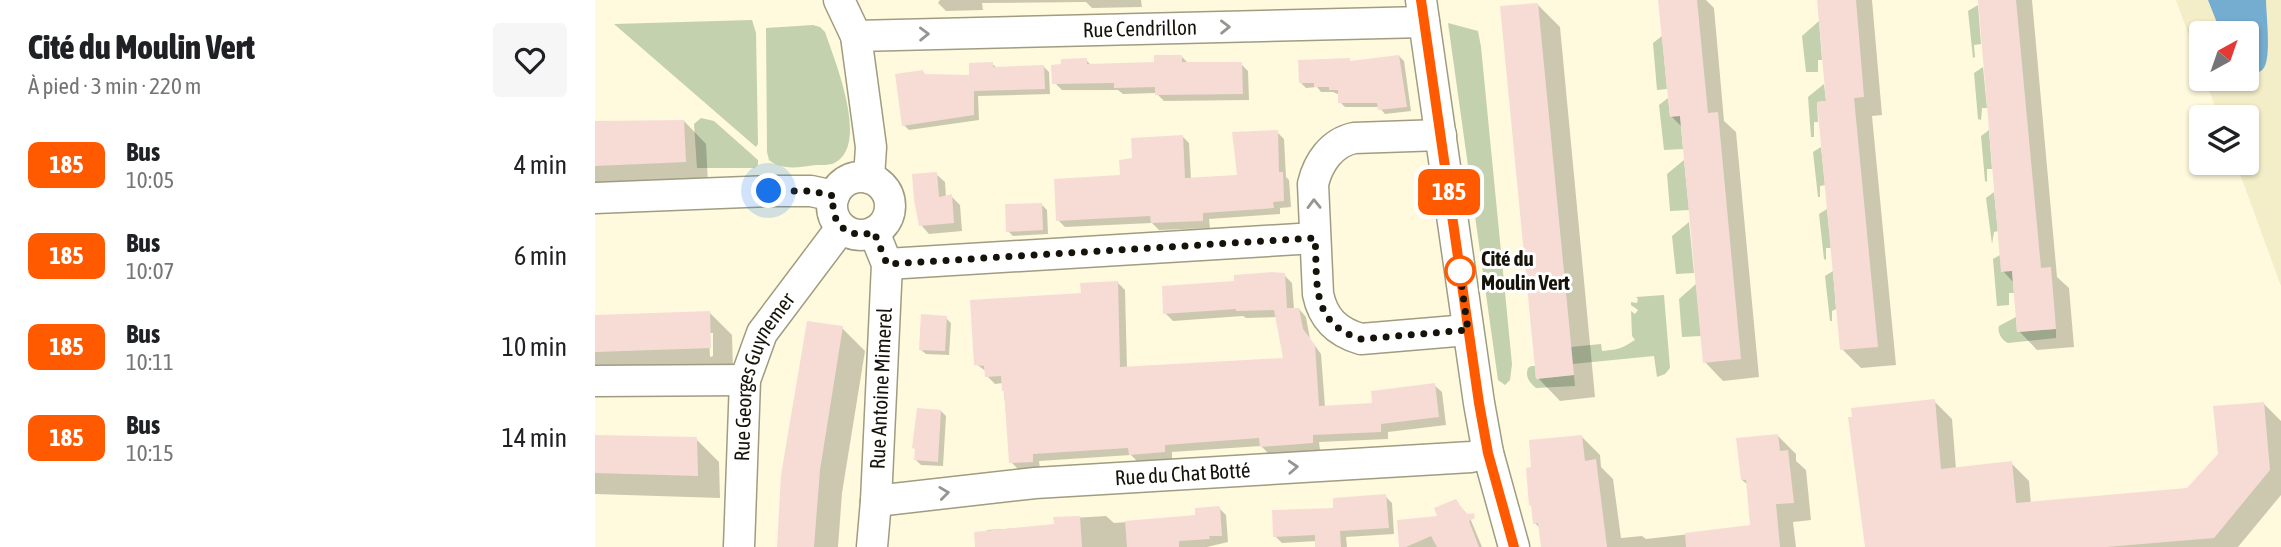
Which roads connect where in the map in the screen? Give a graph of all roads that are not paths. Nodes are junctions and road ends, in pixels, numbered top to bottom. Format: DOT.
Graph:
graph roads {
  1 [pos="839,0"];
  2 [pos="1423,11"];
  3 [pos="856,36"];
  4 [pos="1441,135"];
  5 [pos="869,178"];
  6 [pos="834,196"];
  7 [pos="595,198"];
  8 [pos="841,228"];
  9 [pos="874,232"];
  10 [pos="1315,238"];
  11 [pos="887,264"];
  12 [pos="1468,330"];
  13 [pos="745,380"];
  14 [pos="595,381"];
  15 [pos="1488,453"];
  16 [pos="876,501"];
  17 [pos="739,547"];
  18 [pos="872,547"];
  19 [pos="1514,547"];
  1 -- 3 [label="street"];
  3 -- 2 [label="street, Rue Cendrillon, one-way"];
  2 -- 4 [label="street"];
  3 -- 5 [label="street"];
  10 -- 4 [label="street, one-way"];
  4 -- 12 [label="street"];
  5 -- 6 [label="street"];
  5 -- 9 [label="street"];
  6 -- 7 [label="street"];
  6 -- 8 [label="street"];
  8 -- 9 [label="street"];
  8 -- 13 [label="street, Rue Georges Guynemer"];
  9 -- 11 [label="street, Rue Antoine Mimerel"];
  10 -- 11 [label="street"];
  10 -- 12 [label="street"];
  11 -- 16 [label="street, Rue Antoine Mimerel"];
  12 -- 15 [label="street"];
  13 -- 14 [label="street"];
  13 -- 17 [label="street, Rue Georges Guynemer"];
  16 -- 15 [label="street, Rue du Chat Botté, one-way"];
  15 -- 19 [label="street"];
  16 -- 18 [label="street, Rue Antoine Mimerel"];
}
